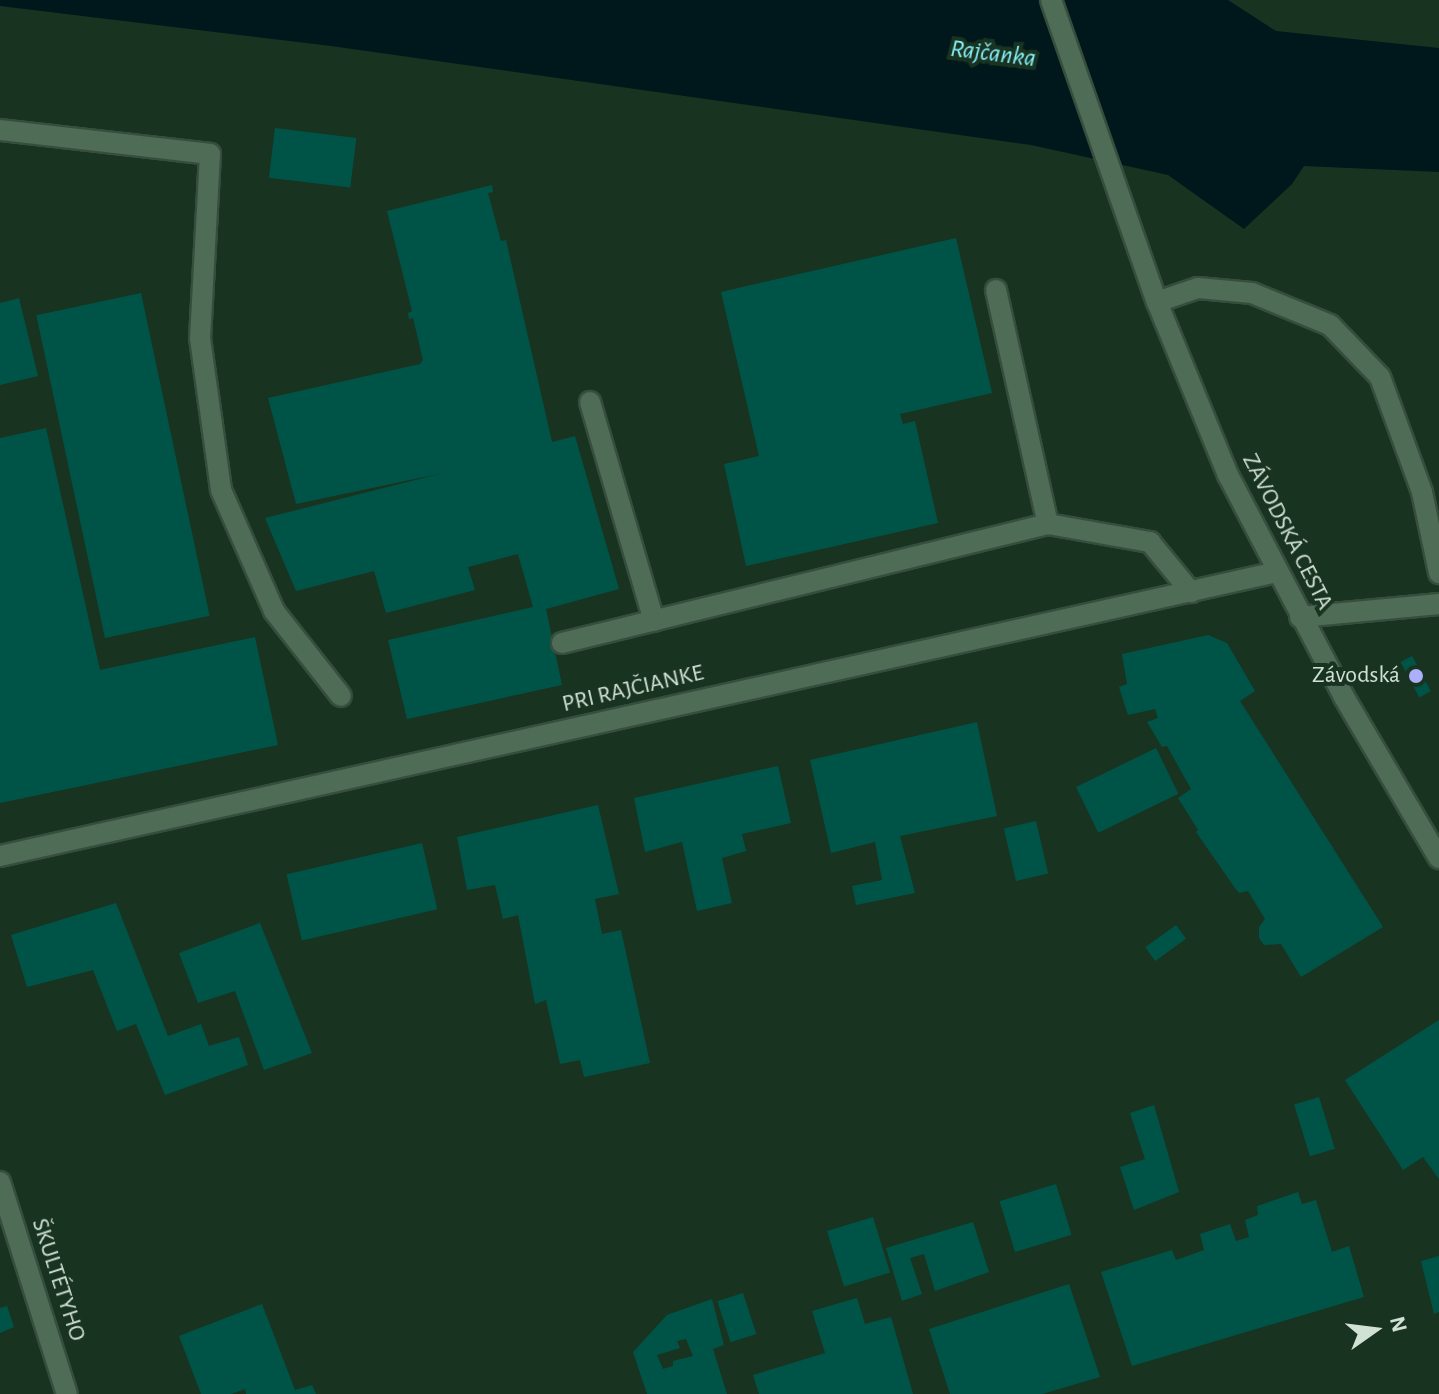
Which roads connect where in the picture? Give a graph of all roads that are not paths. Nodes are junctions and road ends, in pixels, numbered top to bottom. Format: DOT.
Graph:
graph roads {
  1 [pos="1051,0"];
  2 [pos="0,130"];
  3 [pos="996,290"];
  4 [pos="1157,302"];
  5 [pos="590,402"];
  6 [pos="1048,524"];
  7 [pos="1277,572"];
  8 [pos="1439,573"];
  9 [pos="1191,592"];
  10 [pos="1439,604"];
  11 [pos="1300,617"];
  12 [pos="654,621"];
  13 [pos="562,643"];
  14 [pos="341,696"];
  15 [pos="0,856"];
  16 [pos="1439,858"];
  17 [pos="0,1182"];
  18 [pos="67,1394"];
  1 -- 4 [label="street, ZÁVODSKÁ CESTA"];
  2 -- 14 [label="street"];
  3 -- 6 [label="street"];
  4 -- 7 [label="street, ZÁVODSKÁ CESTA"];
  4 -- 8 [label="street"];
  5 -- 12 [label="street"];
  6 -- 9 [label="street"];
  6 -- 12 [label="street"];
  7 -- 9 [label="street, PRI RAJČIANKE"];
  7 -- 11 [label="street, ZÁVODSKÁ CESTA"];
  9 -- 15 [label="street, PRI RAJČIANKE"];
  10 -- 11 [label="street"];
  11 -- 16 [label="street, ZÁVODSKÁ CESTA"];
  12 -- 13 [label="street"];
  17 -- 18 [label="street, ŠKULTÉTYHO"];
}
